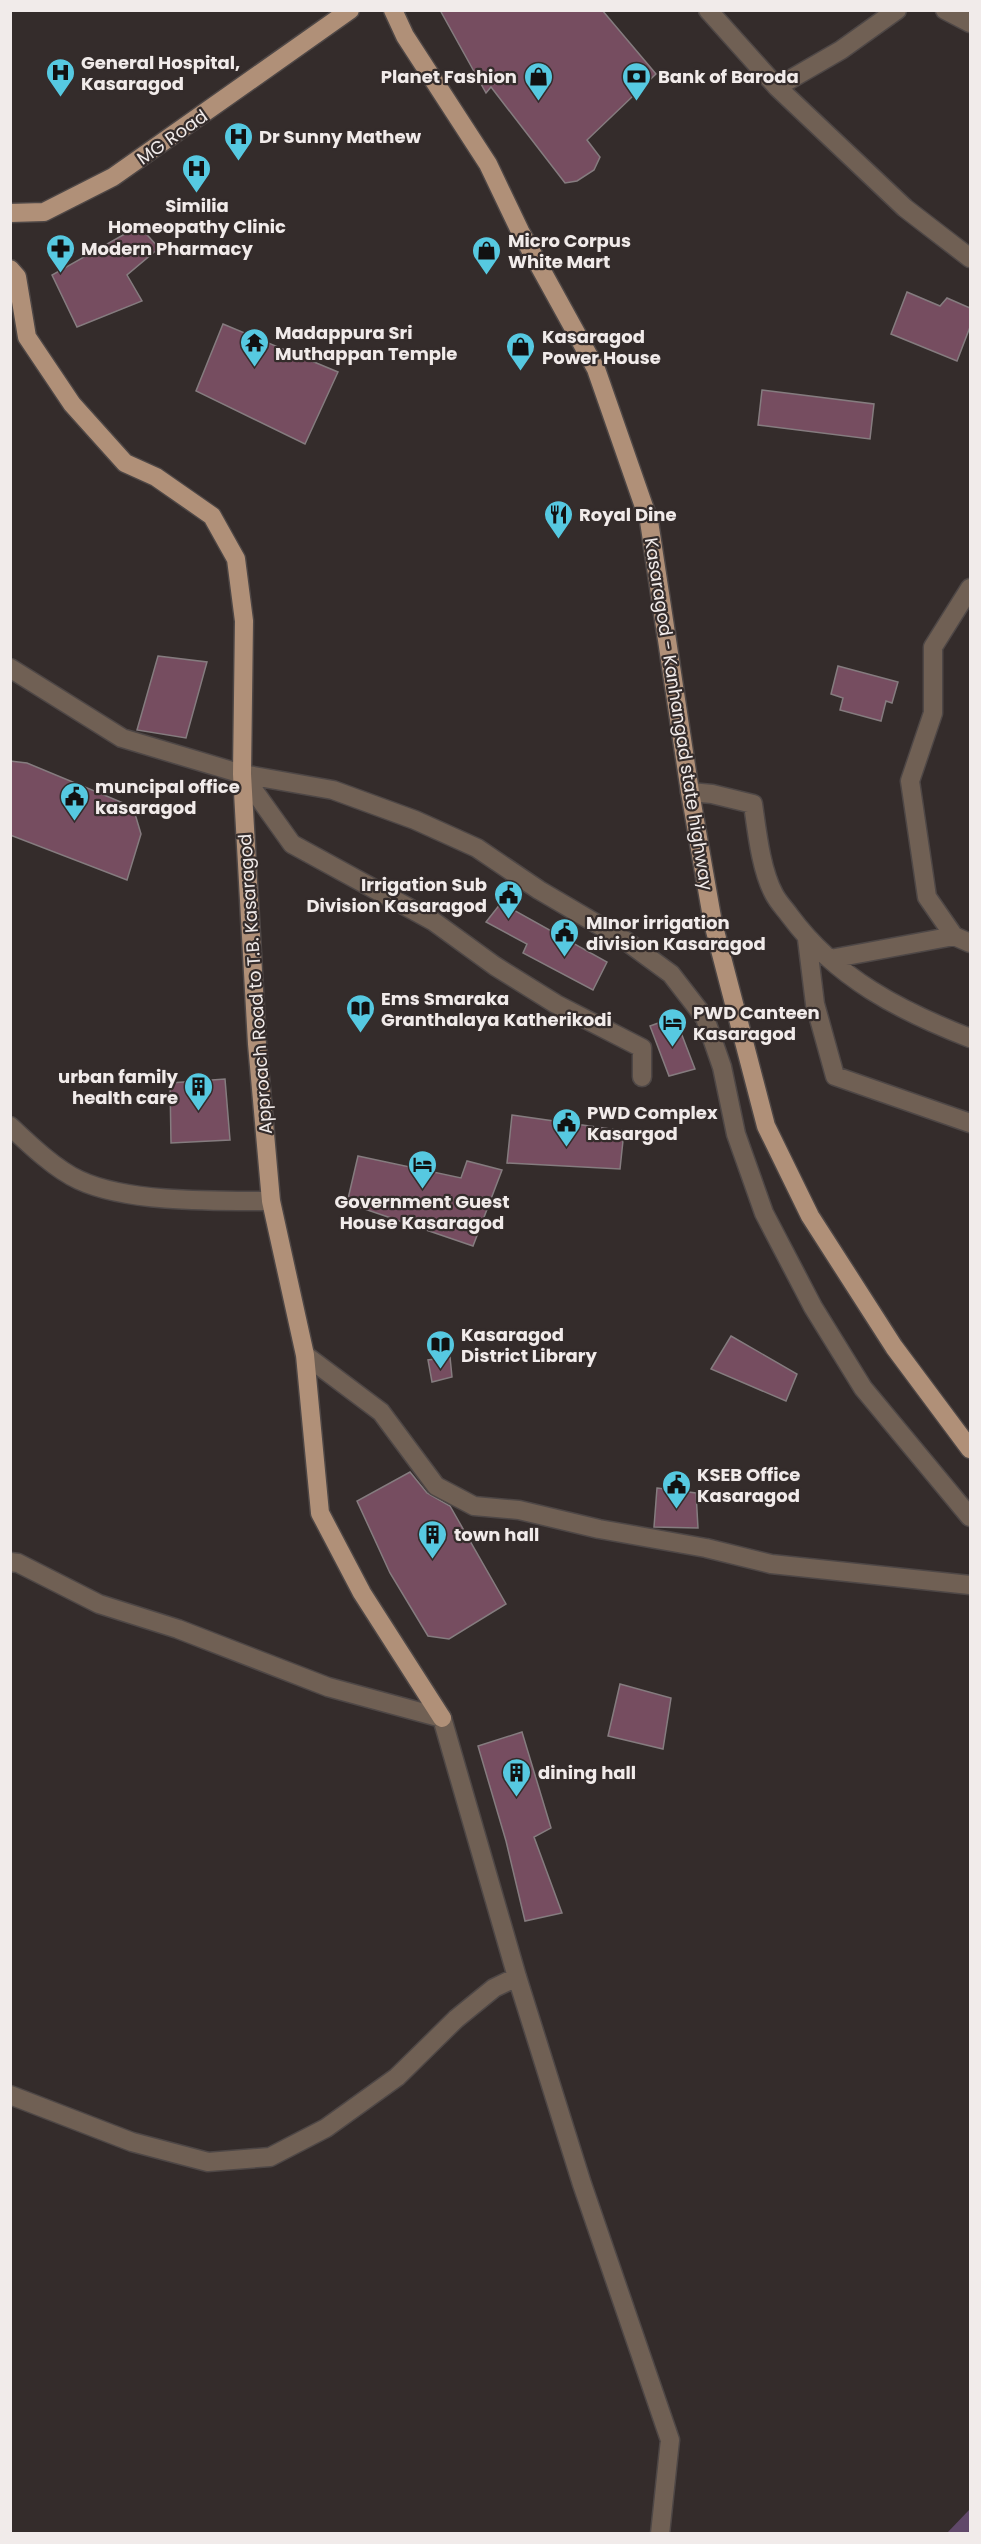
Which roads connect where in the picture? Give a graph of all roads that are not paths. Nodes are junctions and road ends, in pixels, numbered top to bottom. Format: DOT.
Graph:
graph roads {
  1 [pos="350,10"];
  2 [pos="393,10"];
  3 [pos="708,10"];
  4 [pos="897,10"];
  5 [pos="945,10"];
  6 [pos="970,23"];
  7 [pos="777,87"];
  8 [pos="10,213"];
  9 [pos="970,258"];
  10 [pos="10,269"];
  11 [pos="970,588"];
  12 [pos="10,668"];
  13 [pos="242,774"];
  14 [pos="690,792"];
  15 [pos="807,939"];
  16 [pos="962,940"];
  17 [pos="830,959"];
  18 [pos="970,1038"];
  19 [pos="642,1077"];
  20 [pos="970,1124"];
  21 [pos="10,1125"];
  22 [pos="271,1201"];
  23 [pos="305,1355"];
  24 [pos="970,1449"];
  25 [pos="970,1517"];
  26 [pos="10,1562"];
  27 [pos="970,1585"];
  28 [pos="442,1718"];
  29 [pos="517,1977"];
  30 [pos="10,2095"];
  31 [pos="660,2534"];
  1 -- 8 [label="main road, MG Road"];
  2 -- 14 [label="main road, Kasaragod - Kanhangad state highway"];
  3 -- 7 [label="street"];
  4 -- 7 [label="street"];
  5 -- 6 [label="street"];
  7 -- 9 [label="street"];
  10 -- 13 [label="main road, Approach Road to T.B. Kasaragod"];
  11 -- 16 [label="street"];
  12 -- 13 [label="street"];
  13 -- 19 [label="street"];
  13 -- 22 [label="main road, Approach Road to T.B. Kasaragod"];
  13 -- 25 [label="street"];
  14 -- 15 [label="street"];
  14 -- 24 [label="main road, Kasaragod - Kanhangad state highway"];
  15 -- 17 [label="street"];
  15 -- 20 [label="street"];
  16 -- 17 [label="street"];
  17 -- 18 [label="street"];
  21 -- 22 [label="street"];
  22 -- 23 [label="main road, Approach Road to T.B. Kasaragod"];
  23 -- 27 [label="street"];
  23 -- 28 [label="main road, Approach Road to T.B. Kasaragod"];
  26 -- 28 [label="street"];
  28 -- 29 [label="street"];
  29 -- 30 [label="street"];
  29 -- 31 [label="street"];
}
